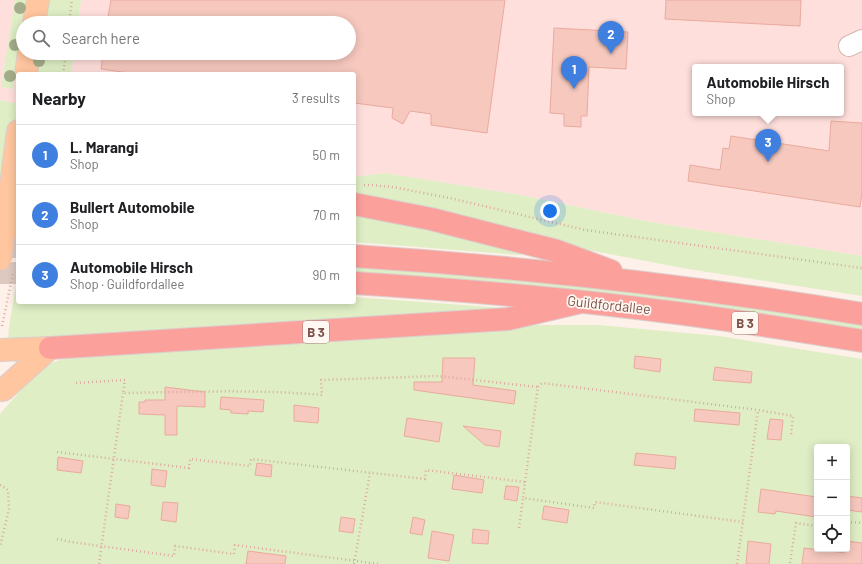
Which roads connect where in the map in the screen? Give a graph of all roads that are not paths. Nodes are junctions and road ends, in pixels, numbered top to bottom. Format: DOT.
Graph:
graph roads {
  1 [pos="38,0"];
  2 [pos="35,16"];
  3 [pos="29,60"];
  4 [pos="26,72"];
  5 [pos="16,141"];
  6 [pos="8,181"];
  7 [pos="357,195"];
  8 [pos="356,256"];
  9 [pos="7,262"];
  10 [pos="640,282"];
  11 [pos="356,283"];
  12 [pos="581,302"];
  13 [pos="862,314"];
  14 [pos="862,341"];
  15 [pos="50,348"];
  16 [pos="0,350"];
  17 [pos="2,391"];
  1 -- 2 [label="main road"];
  3 -- 4 [label="main road"];
  5 -- 6 [label="main road"];
  6 -- 9 [label="main road, bridge"];
  7 -- 10 [label="highway"];
  8 -- 10 [label="highway, Guildfordallee / B 3"];
  10 -- 13 [label="highway, Guildfordallee / B 3"];
  11 -- 12 [label="highway, Guildfordallee / B 3"];
  12 -- 14 [label="highway, Guildfordallee / B 3"];
  12 -- 15 [label="highway, B 3"];
  15 -- 16 [label="main road, B 3"];
  15 -- 17 [label="main road"];
}
